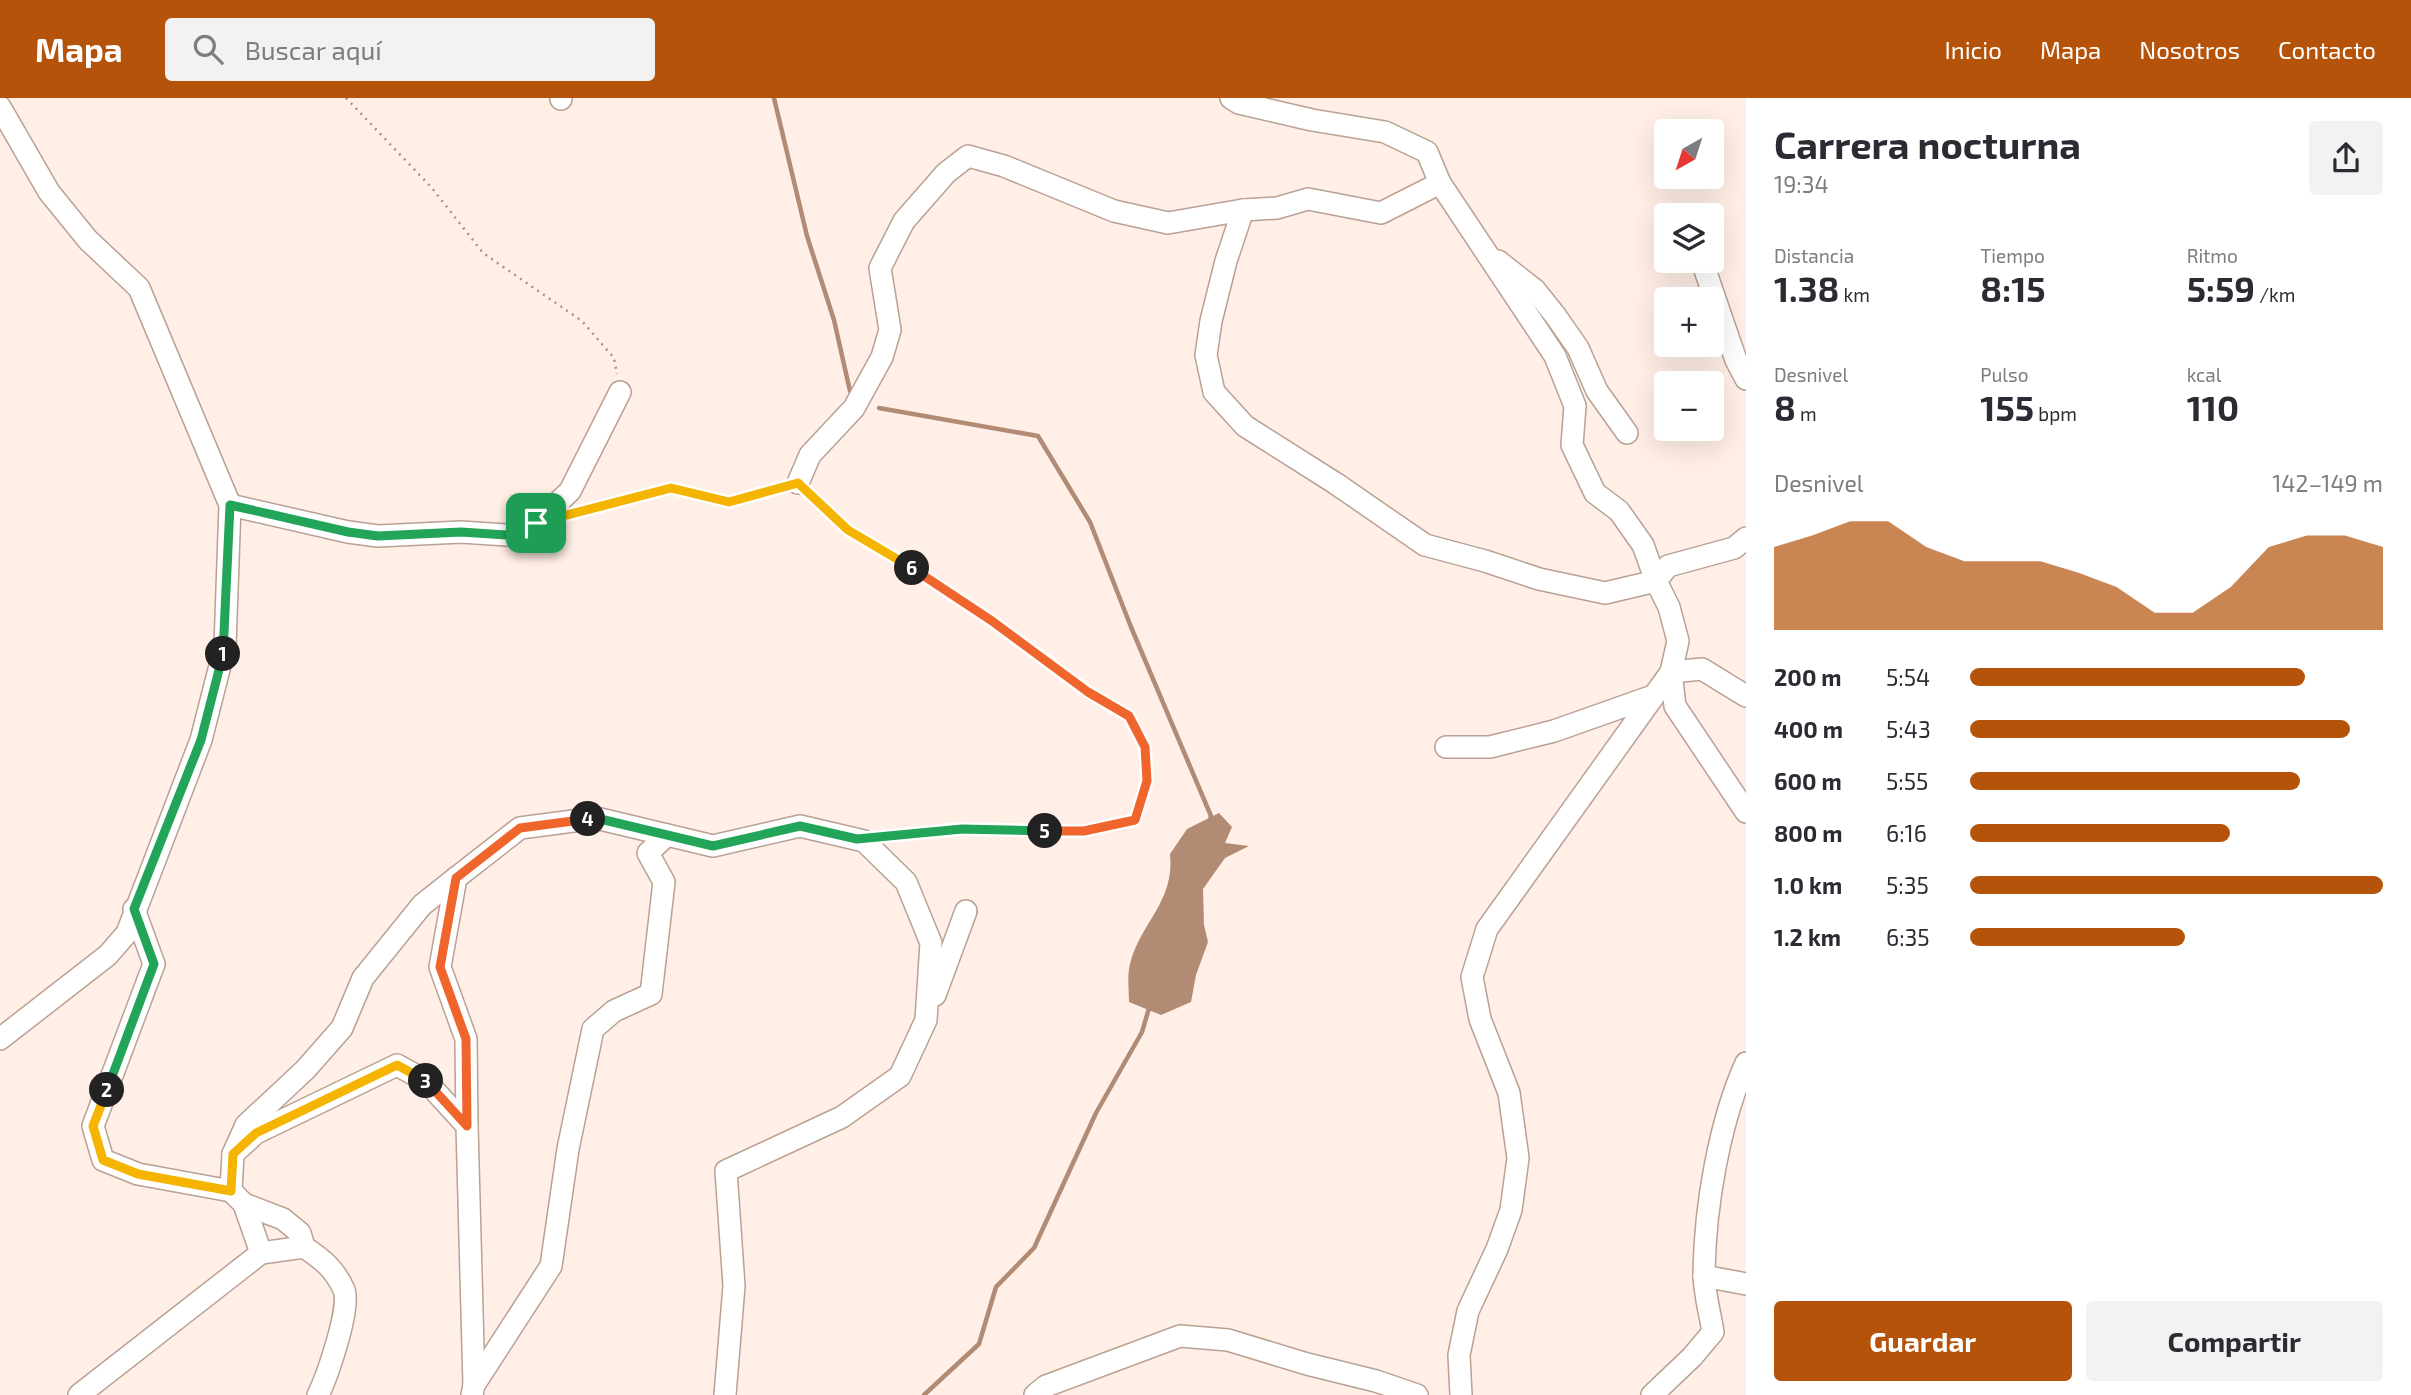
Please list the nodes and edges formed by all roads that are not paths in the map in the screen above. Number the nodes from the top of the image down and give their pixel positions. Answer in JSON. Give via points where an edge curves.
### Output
{"nodes":[{"id":1,"x":1231,"y":98,"type":"edge"},
{"id":2,"x":0,"y":107,"type":"edge"},
{"id":3,"x":1440,"y":183,"type":"junction"},
{"id":4,"x":1244,"y":210,"type":"junction"},
{"id":5,"x":1483,"y":249,"type":"junction"},
{"id":6,"x":1706,"y":273,"type":"edge"},
{"id":7,"x":1746,"y":379,"type":"edge"},
{"id":8,"x":620,"y":392,"type":"road end"},
{"id":9,"x":1627,"y":433,"type":"dead end"},
{"id":10,"x":798,"y":483,"type":"road end"},
{"id":11,"x":230,"y":505,"type":"junction"},
{"id":12,"x":1746,"y":538,"type":"edge"},
{"id":13,"x":1656,"y":581,"type":"junction"},
{"id":14,"x":1671,"y":672,"type":"junction"},
{"id":15,"x":1653,"y":696,"type":"junction"},
{"id":16,"x":1746,"y":696,"type":"edge"},
{"id":17,"x":1446,"y":747,"type":"dead end"},
{"id":18,"x":1746,"y":812,"type":"edge"},
{"id":19,"x":667,"y":835,"type":"junction"},
{"id":20,"x":456,"y":878,"type":"junction"},
{"id":21,"x":134,"y":909,"type":"junction"},
{"id":22,"x":966,"y":911,"type":"dead end"},
{"id":23,"x":926,"y":1020,"type":"junction"},
{"id":24,"x":0,"y":1039,"type":"edge"},
{"id":25,"x":1746,"y":1063,"type":"edge"},
{"id":26,"x":467,"y":1126,"type":"junction"},
{"id":27,"x":233,"y":1154,"type":"junction"},
{"id":28,"x":237,"y":1198,"type":"junction"},
{"id":29,"x":304,"y":1247,"type":"junction"},
{"id":30,"x":261,"y":1253,"type":"junction"},
{"id":31,"x":1704,"y":1276,"type":"junction"},
{"id":32,"x":1746,"y":1284,"type":"edge"},
{"id":33,"x":473,"y":1390,"type":"edge"},
{"id":34,"x":79,"y":1395,"type":"edge"},
{"id":35,"x":318,"y":1395,"type":"edge"},
{"id":36,"x":725,"y":1395,"type":"edge"},
{"id":37,"x":1035,"y":1395,"type":"edge"},
{"id":38,"x":1417,"y":1395,"type":"edge"},
{"id":39,"x":1461,"y":1395,"type":"edge"},
{"id":40,"x":1652,"y":1395,"type":"edge"}],
"edges":[{"from":1,"to":3,"type":"street","via":[[1312,120],[1385,132],[1427,152]]},
{"from":2,"to":11,"type":"street","via":[[49,192],[89,240],[139,288]]},
{"from":3,"to":4,"type":"street","via":[[1381,213],[1308,199],[1277,208]]},
{"from":3,"to":5,"type":"street"},
{"from":4,"to":10,"type":"street","via":[[1168,223],[1114,211],[968,156],[946,173],[904,221],[880,268],[890,330],[882,357],[854,408],[810,455]]},
{"from":4,"to":13,"type":"street","via":[[1226,261],[1206,355],[1214,392],[1245,426],[1425,545],[1605,593]]},
{"from":5,"to":9,"type":"street","via":[[1535,290],[1555,315],[1578,348],[1597,391]]},
{"from":5,"to":13,"type":"street","via":[[1555,356],[1575,406],[1572,444],[1595,493],[1619,511],[1643,545]]},
{"from":6,"to":7,"type":"street"},
{"from":8,"to":11,"type":"street","via":[[570,491],[523,536],[461,532],[378,536]]},
{"from":11,"to":21,"type":"street","via":[[225,646],[201,740]]},
{"from":12,"to":13,"type":"street","via":[[1734,548],[1668,566]]},
{"from":13,"to":14,"type":"street","via":[[1678,641]]},
{"from":14,"to":15,"type":"street"},
{"from":14,"to":16,"type":"street","via":[[1702,669]]},
{"from":14,"to":18,"type":"street","via":[[1675,706]]},
{"from":15,"to":17,"type":"street","via":[[1554,731],[1490,747]]},
{"from":15,"to":39,"type":"street","via":[[1487,929],[1472,977],[1480,1019],[1509,1093],[1518,1158],[1511,1210],[1468,1311],[1459,1355]]},
{"from":19,"to":20,"type":"street","via":[[596,818],[520,828]]},
{"from":19,"to":23,"type":"street","via":[[713,846],[800,826],[864,841],[906,882],[931,943]]},
{"from":19,"to":33,"type":"street","via":[[648,853],[664,882],[651,994],[614,1011],[593,1029],[568,1149],[551,1266]]},
{"from":20,"to":26,"type":"street","via":[[440,967],[466,1039]]},
{"from":20,"to":27,"type":"street","via":[[422,905],[393,940],[363,978],[342,1028],[246,1125]]},
{"from":21,"to":24,"type":"street","via":[[127,933],[108,954]]},
{"from":21,"to":28,"type":"street","via":[[154,964],[93,1126],[103,1160],[138,1174]]},
{"from":22,"to":23,"type":"street"},
{"from":23,"to":36,"type":"street","via":[[900,1076],[842,1117],[726,1171],[734,1286]]},
{"from":25,"to":31,"type":"street","via":[[1732,1094],[1711,1195]]},
{"from":26,"to":27,"type":"street","via":[[426,1081],[397,1065],[256,1133]]},
{"from":26,"to":33,"type":"street"},
{"from":27,"to":28,"type":"street"},
{"from":28,"to":29,"type":"street","via":[[283,1220],[300,1233]]},
{"from":28,"to":30,"type":"street"},
{"from":29,"to":30,"type":"street"},
{"from":29,"to":35,"type":"street","via":[[329,1264],[345,1293],[339,1335]]},
{"from":30,"to":34,"type":"street"},
{"from":31,"to":32,"type":"street"},
{"from":31,"to":40,"type":"street","via":[[1713,1332]]},
{"from":37,"to":38,"type":"street","via":[[1046,1386],[1180,1336],[1228,1340]]}]}
